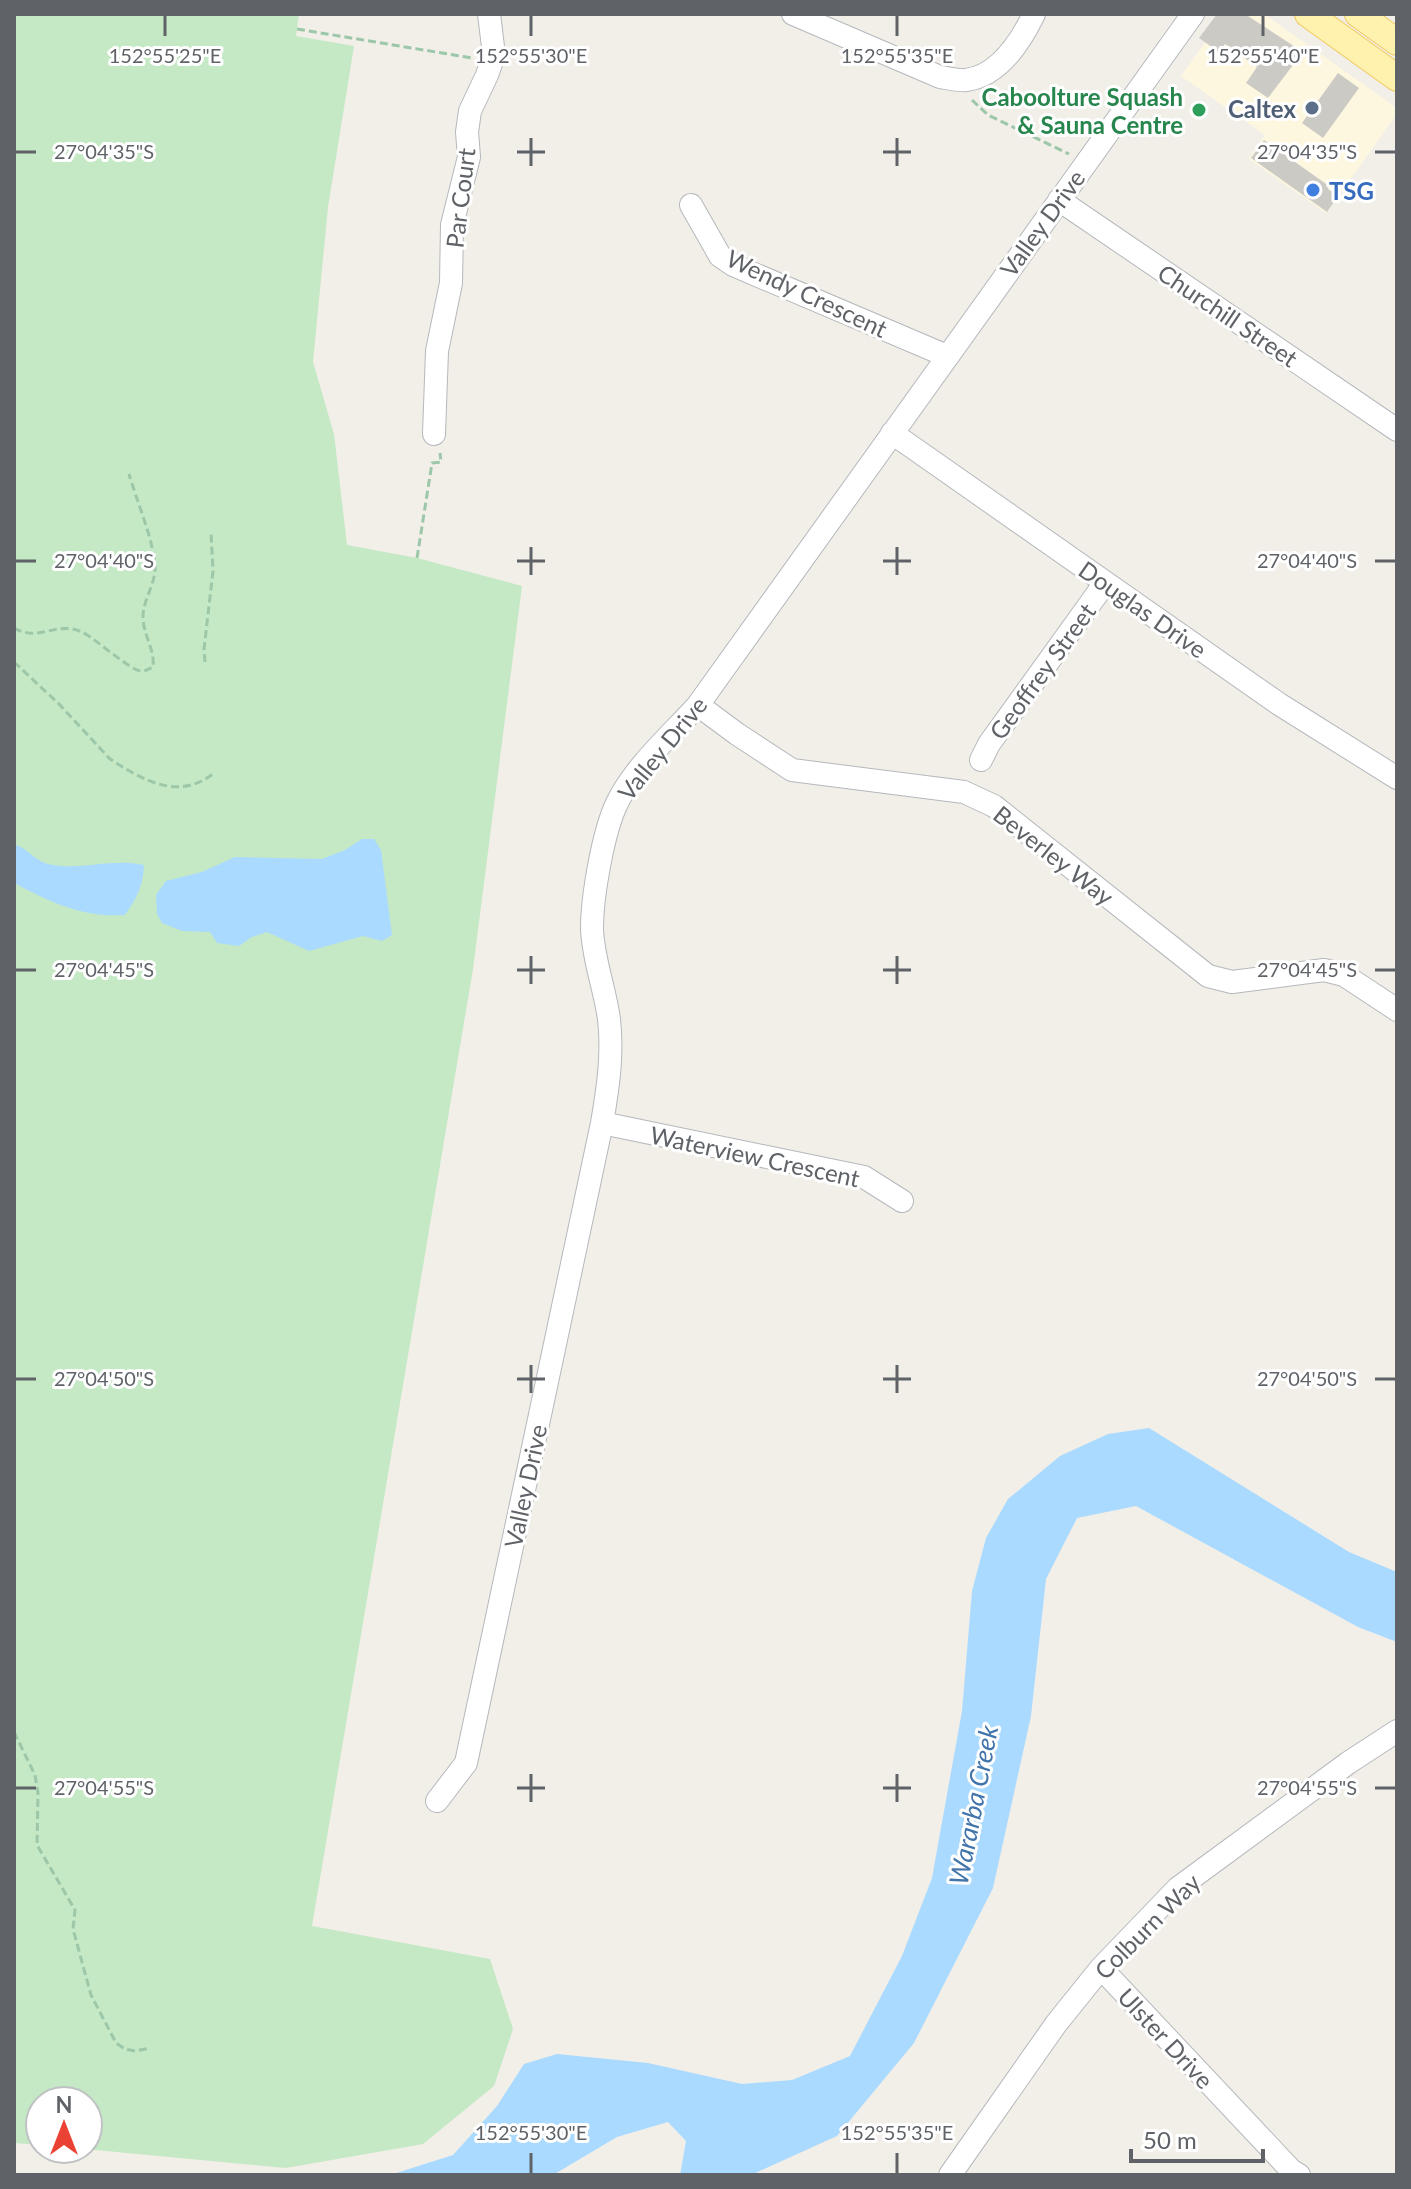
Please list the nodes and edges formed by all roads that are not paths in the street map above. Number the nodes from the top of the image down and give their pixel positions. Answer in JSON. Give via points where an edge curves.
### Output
{"nodes":[{"id":1,"x":489,"y":14,"type":"edge"},
{"id":2,"x":793,"y":14,"type":"edge"},
{"id":3,"x":1034,"y":14,"type":"edge"},
{"id":4,"x":1193,"y":14,"type":"edge"},
{"id":5,"x":1308,"y":14,"type":"edge"},
{"id":6,"x":1358,"y":14,"type":"edge"},
{"id":7,"x":1397,"y":42,"type":"edge"},
{"id":8,"x":1397,"y":78,"type":"edge"},
{"id":9,"x":1059,"y":200,"type":"junction"},
{"id":10,"x":691,"y":205,"type":"dead end"},
{"id":11,"x":947,"y":356,"type":"junction"},
{"id":12,"x":1397,"y":430,"type":"edge"},
{"id":13,"x":892,"y":433,"type":"junction"},
{"id":14,"x":434,"y":434,"type":"road end"},
{"id":15,"x":1105,"y":583,"type":"junction"},
{"id":16,"x":698,"y":705,"type":"junction"},
{"id":17,"x":981,"y":760,"type":"dead end"},
{"id":18,"x":1397,"y":778,"type":"edge"},
{"id":19,"x":1397,"y":1010,"type":"edge"},
{"id":20,"x":602,"y":1123,"type":"junction"},
{"id":21,"x":902,"y":1201,"type":"dead end"},
{"id":22,"x":1397,"y":1731,"type":"edge"},
{"id":23,"x":437,"y":1801,"type":"dead end"},
{"id":24,"x":1101,"y":1968,"type":"junction"},
{"id":25,"x":950,"y":2175,"type":"edge"},
{"id":26,"x":1299,"y":2175,"type":"edge"}],
"edges":[{"from":1,"to":14,"type":"street","name":"Par Court","via":[[494,55],[470,111],[469,157],[452,225],[451,283],[437,351]]},
{"from":2,"to":3,"type":"street","via":[[940,77],[965,80],[985,74],[1004,59]]},
{"from":4,"to":9,"type":"street","name":"Valley Drive"},
{"from":5,"to":8,"type":"main road"},
{"from":6,"to":7,"type":"main road"},
{"from":9,"to":11,"type":"street","name":"Valley Drive"},
{"from":9,"to":12,"type":"street","name":"Churchill Street"},
{"from":10,"to":11,"type":"street","name":"Wendy Crescent","via":[[720,256],[733,265]]},
{"from":11,"to":13,"type":"street","name":"Valley Drive"},
{"from":13,"to":15,"type":"street","name":"Douglas Drive"},
{"from":13,"to":16,"type":"street","name":"Valley Drive"},
{"from":15,"to":17,"type":"street","name":"Geoffrey Street"},
{"from":15,"to":18,"type":"street","name":"Douglas Drive"},
{"from":16,"to":19,"type":"street","name":"Beverley Way","via":[[792,770],[964,792],[994,806],[1208,976],[1232,982],[1324,970],[1344,975]]},
{"from":16,"to":20,"type":"street","name":"Valley Drive","via":[[632,779],[607,831],[592,930],[609,1020],[611,1069]]},
{"from":20,"to":21,"type":"street","name":"Waterview Crescent","via":[[864,1177]]},
{"from":20,"to":23,"type":"street","name":"Valley Drive","via":[[466,1763]]},
{"from":22,"to":24,"type":"street","name":"Colburn Way","via":[[1178,1888]]},
{"from":24,"to":25,"type":"street","name":"Colburn Way"},
{"from":24,"to":26,"type":"street","name":"Ulster Drive"}]}
